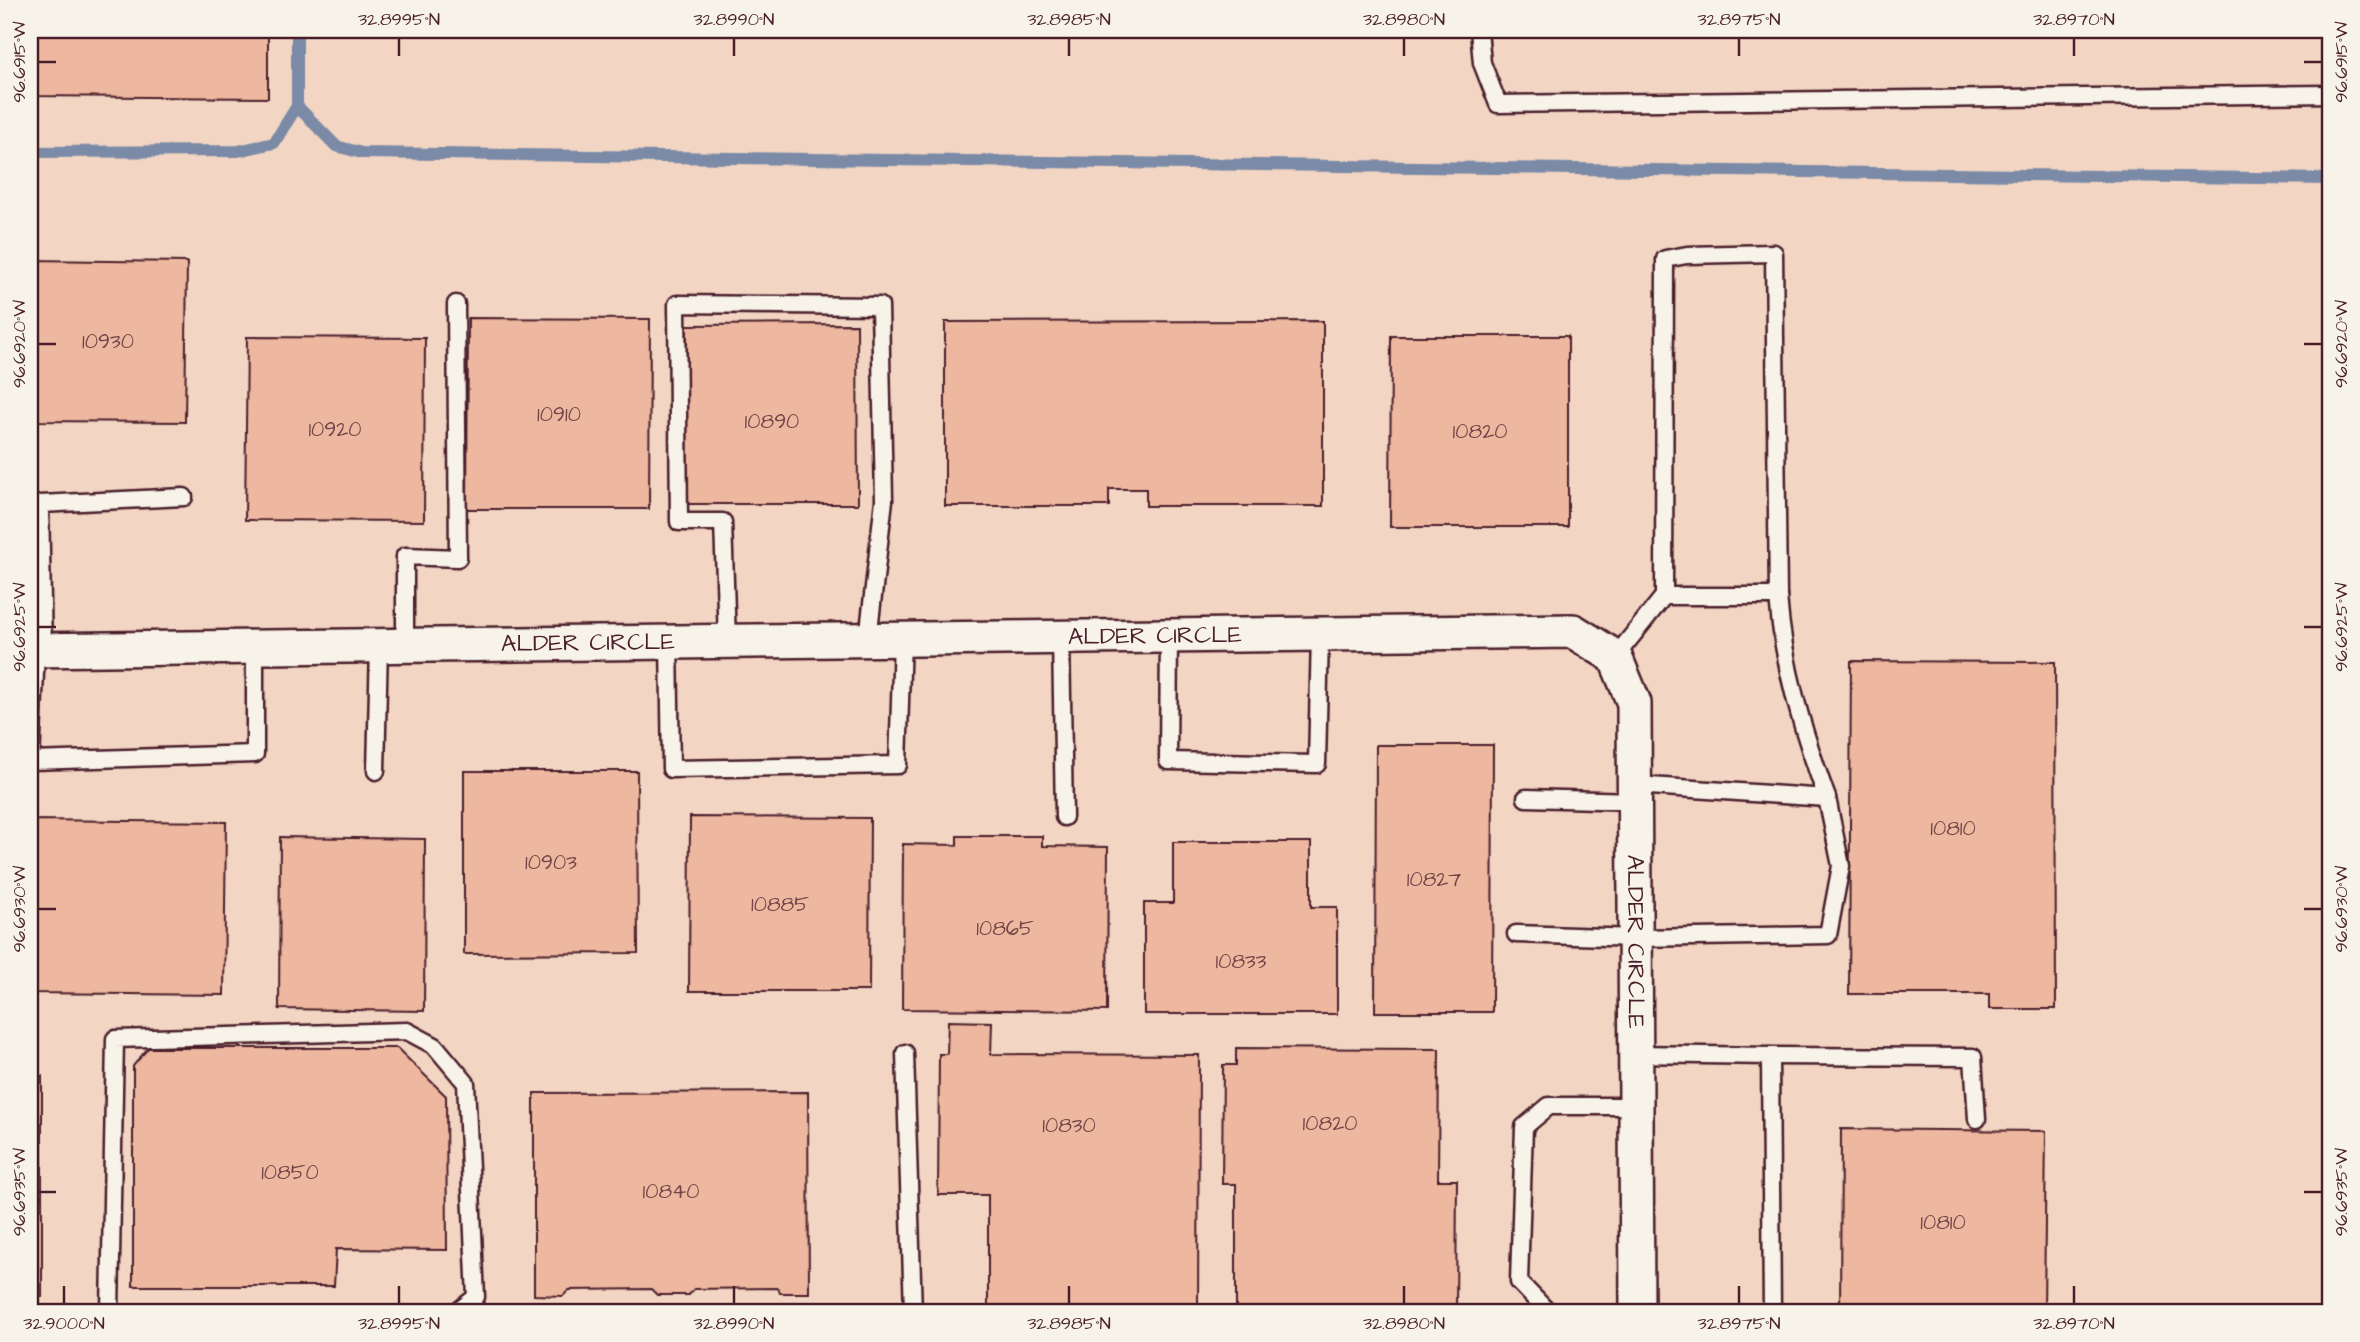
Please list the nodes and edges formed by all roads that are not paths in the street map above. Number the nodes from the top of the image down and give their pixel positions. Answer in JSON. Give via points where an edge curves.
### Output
{"nodes":[{"id":1,"x":1479,"y":30,"type":"edge"},
{"id":2,"x":2330,"y":94,"type":"edge"},
{"id":3,"x":456,"y":304,"type":"dead end"},
{"id":4,"x":184,"y":497,"type":"dead end"},
{"id":5,"x":1664,"y":596,"type":"junction"},
{"id":6,"x":1777,"y":596,"type":"junction"},
{"id":7,"x":1320,"y":634,"type":"junction"},
{"id":8,"x":1169,"y":636,"type":"junction"},
{"id":9,"x":1061,"y":637,"type":"junction"},
{"id":10,"x":868,"y":639,"type":"junction"},
{"id":11,"x":902,"y":639,"type":"junction"},
{"id":12,"x":727,"y":641,"type":"junction"},
{"id":13,"x":669,"y":642,"type":"junction"},
{"id":14,"x":392,"y":645,"type":"junction"},
{"id":15,"x":255,"y":647,"type":"junction"},
{"id":16,"x":36,"y":650,"type":"edge"},
{"id":17,"x":1615,"y":657,"type":"junction"},
{"id":18,"x":376,"y":771,"type":"dead end"},
{"id":19,"x":1635,"y":793,"type":"junction"},
{"id":20,"x":1526,"y":798,"type":"dead end"},
{"id":21,"x":1827,"y":798,"type":"junction"},
{"id":22,"x":1064,"y":817,"type":"dead end"},
{"id":23,"x":1516,"y":934,"type":"dead end"},
{"id":24,"x":1636,"y":938,"type":"junction"},
{"id":25,"x":905,"y":1054,"type":"dead end"},
{"id":26,"x":1636,"y":1054,"type":"junction"},
{"id":27,"x":1769,"y":1056,"type":"junction"},
{"id":28,"x":1636,"y":1105,"type":"junction"},
{"id":29,"x":1976,"y":1118,"type":"dead end"},
{"id":30,"x":110,"y":1312,"type":"edge"},
{"id":31,"x":457,"y":1312,"type":"edge"},
{"id":32,"x":913,"y":1312,"type":"edge"},
{"id":33,"x":1548,"y":1312,"type":"edge"},
{"id":34,"x":1637,"y":1312,"type":"edge"},
{"id":35,"x":1772,"y":1312,"type":"edge"}],
"edges":[{"from":1,"to":2,"type":"lane","via":[[1482,63],[1498,104]]},
{"from":3,"to":14,"type":"lane","via":[[458,558],[405,556]]},
{"from":4,"to":16,"type":"lane","via":[[40,504]]},
{"from":5,"to":6,"type":"lane"},
{"from":5,"to":6,"type":"lane","via":[[1665,259],[1774,253]]},
{"from":5,"to":17,"type":"lane"},
{"from":6,"to":21,"type":"lane","via":[[1802,730]]},
{"from":7,"to":8,"type":"street","name":"ALDER CIRCLE"},
{"from":7,"to":8,"type":"lane","via":[[1317,764],[1168,761]]},
{"from":7,"to":17,"type":"street","name":"ALDER CIRCLE","via":[[1573,631]]},
{"from":8,"to":9,"type":"street","name":"ALDER CIRCLE"},
{"from":9,"to":11,"type":"street","name":"ALDER CIRCLE"},
{"from":9,"to":22,"type":"lane"},
{"from":10,"to":11,"type":"street","name":"ALDER CIRCLE"},
{"from":10,"to":12,"type":"street","name":"ALDER CIRCLE"},
{"from":10,"to":12,"type":"lane","via":[[884,500],[880,306],[677,304],[679,522],[723,522]]},
{"from":11,"to":13,"type":"lane","via":[[898,765],[671,769]]},
{"from":12,"to":13,"type":"street","name":"ALDER CIRCLE"},
{"from":13,"to":14,"type":"street","name":"ALDER CIRCLE"},
{"from":14,"to":15,"type":"street","name":"ALDER CIRCLE"},
{"from":14,"to":18,"type":"lane"},
{"from":15,"to":16,"type":"street","name":"ALDER CIRCLE"},
{"from":15,"to":16,"type":"lane","via":[[255,754],[31,761]]},
{"from":17,"to":19,"type":"street","name":"ALDER CIRCLE","via":[[1634,703]]},
{"from":19,"to":20,"type":"lane"},
{"from":19,"to":21,"type":"lane"},
{"from":19,"to":24,"type":"street","name":"ALDER CIRCLE"},
{"from":21,"to":24,"type":"lane","via":[[1841,866],[1828,935]]},
{"from":23,"to":24,"type":"lane"},
{"from":24,"to":26,"type":"street","name":"ALDER CIRCLE"},
{"from":25,"to":32,"type":"lane"},
{"from":26,"to":27,"type":"lane"},
{"from":26,"to":28,"type":"street","name":"ALDER CIRCLE"},
{"from":27,"to":29,"type":"lane","via":[[1973,1057]]},
{"from":27,"to":35,"type":"lane"},
{"from":28,"to":33,"type":"lane","via":[[1549,1105],[1524,1127],[1519,1282]]},
{"from":28,"to":34,"type":"street","name":"ALDER CIRCLE"},
{"from":30,"to":31,"type":"lane","via":[[115,1039],[407,1031],[435,1046],[466,1083],[476,1297]]}]}
